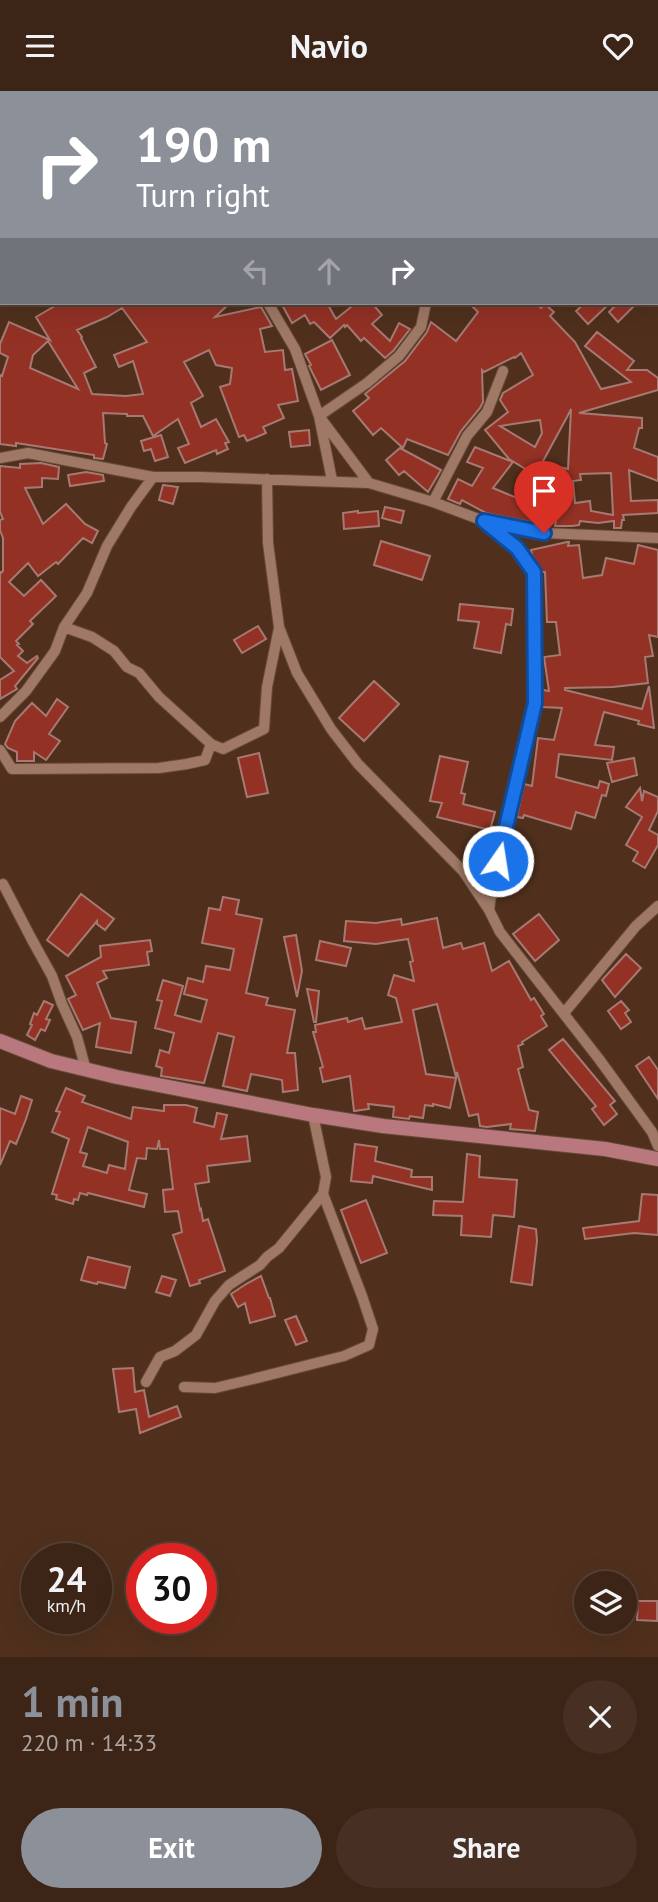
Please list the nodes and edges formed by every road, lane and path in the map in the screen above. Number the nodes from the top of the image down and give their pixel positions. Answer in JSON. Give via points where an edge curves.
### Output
{"nodes":[{"id":1,"x":269,"y":305,"type":"edge"},
{"id":2,"x":426,"y":305,"type":"edge"},
{"id":3,"x":503,"y":370,"type":"dead end"},
{"id":4,"x":319,"y":416,"type":"junction"},
{"id":5,"x":0,"y":458,"type":"edge"},
{"id":6,"x":153,"y":477,"type":"junction"},
{"id":7,"x":267,"y":479,"type":"junction"},
{"id":8,"x":332,"y":480,"type":"junction"},
{"id":9,"x":369,"y":483,"type":"junction"},
{"id":10,"x":433,"y":502,"type":"junction"},
{"id":11,"x":484,"y":521,"type":"junction"},
{"id":12,"x":658,"y":538,"type":"edge"},
{"id":13,"x":64,"y":627,"type":"junction"},
{"id":14,"x":279,"y":627,"type":"junction"},
{"id":15,"x":0,"y":717,"type":"edge"},
{"id":16,"x":211,"y":744,"type":"junction"},
{"id":17,"x":0,"y":750,"type":"edge"},
{"id":18,"x":3,"y":884,"type":"dead end"},
{"id":19,"x":658,"y":906,"type":"edge"},
{"id":20,"x":489,"y":910,"type":"junction"},
{"id":21,"x":564,"y":1013,"type":"junction"},
{"id":22,"x":0,"y":1041,"type":"edge"},
{"id":23,"x":86,"y":1070,"type":"junction"},
{"id":24,"x":313,"y":1115,"type":"junction"},
{"id":25,"x":658,"y":1146,"type":"edge"},
{"id":26,"x":658,"y":1159,"type":"edge"},
{"id":27,"x":323,"y":1194,"type":"junction"},
{"id":28,"x":146,"y":1382,"type":"dead end"},
{"id":29,"x":184,"y":1387,"type":"dead end"}],
"edges":[{"from":1,"to":4,"type":"street","via":[[295,349]]},
{"from":2,"to":4,"type":"street","via":[[421,327],[399,356]]},
{"from":3,"to":10,"type":"street","via":[[487,412],[467,436]]},
{"from":4,"to":8,"type":"street"},
{"from":4,"to":9,"type":"street"},
{"from":5,"to":6,"type":"street","via":[[28,453]]},
{"from":6,"to":7,"type":"street"},
{"from":6,"to":13,"type":"street","via":[[113,536],[87,593]]},
{"from":7,"to":8,"type":"street"},
{"from":7,"to":14,"type":"street","via":[[268,543]]},
{"from":8,"to":9,"type":"street"},
{"from":9,"to":10,"type":"street"},
{"from":10,"to":11,"type":"street"},
{"from":11,"to":12,"type":"street","via":[[544,533]]},
{"from":11,"to":20,"type":"street","via":[[517,548],[534,572],[536,639],[535,703]]},
{"from":13,"to":15,"type":"street","via":[[55,651],[34,681]]},
{"from":13,"to":16,"type":"street","via":[[114,651]]},
{"from":14,"to":16,"type":"street","via":[[264,729],[223,749]]},
{"from":14,"to":20,"type":"street","via":[[297,673],[331,729],[358,764],[463,871]]},
{"from":16,"to":17,"type":"street","via":[[205,760],[159,768],[12,769]]},
{"from":18,"to":23,"type":"street","via":[[52,976]]},
{"from":19,"to":21,"type":"street"},
{"from":20,"to":21,"type":"street","via":[[500,932]]},
{"from":21,"to":25,"type":"street"},
{"from":22,"to":23,"type":"main road"},
{"from":23,"to":24,"type":"main road"},
{"from":24,"to":26,"type":"main road"},
{"from":24,"to":27,"type":"street","via":[[326,1177]]},
{"from":27,"to":28,"type":"street","via":[[279,1248],[229,1285],[196,1335],[160,1357]]},
{"from":27,"to":29,"type":"street","via":[[373,1329],[369,1345],[344,1356],[238,1383]]}]}
